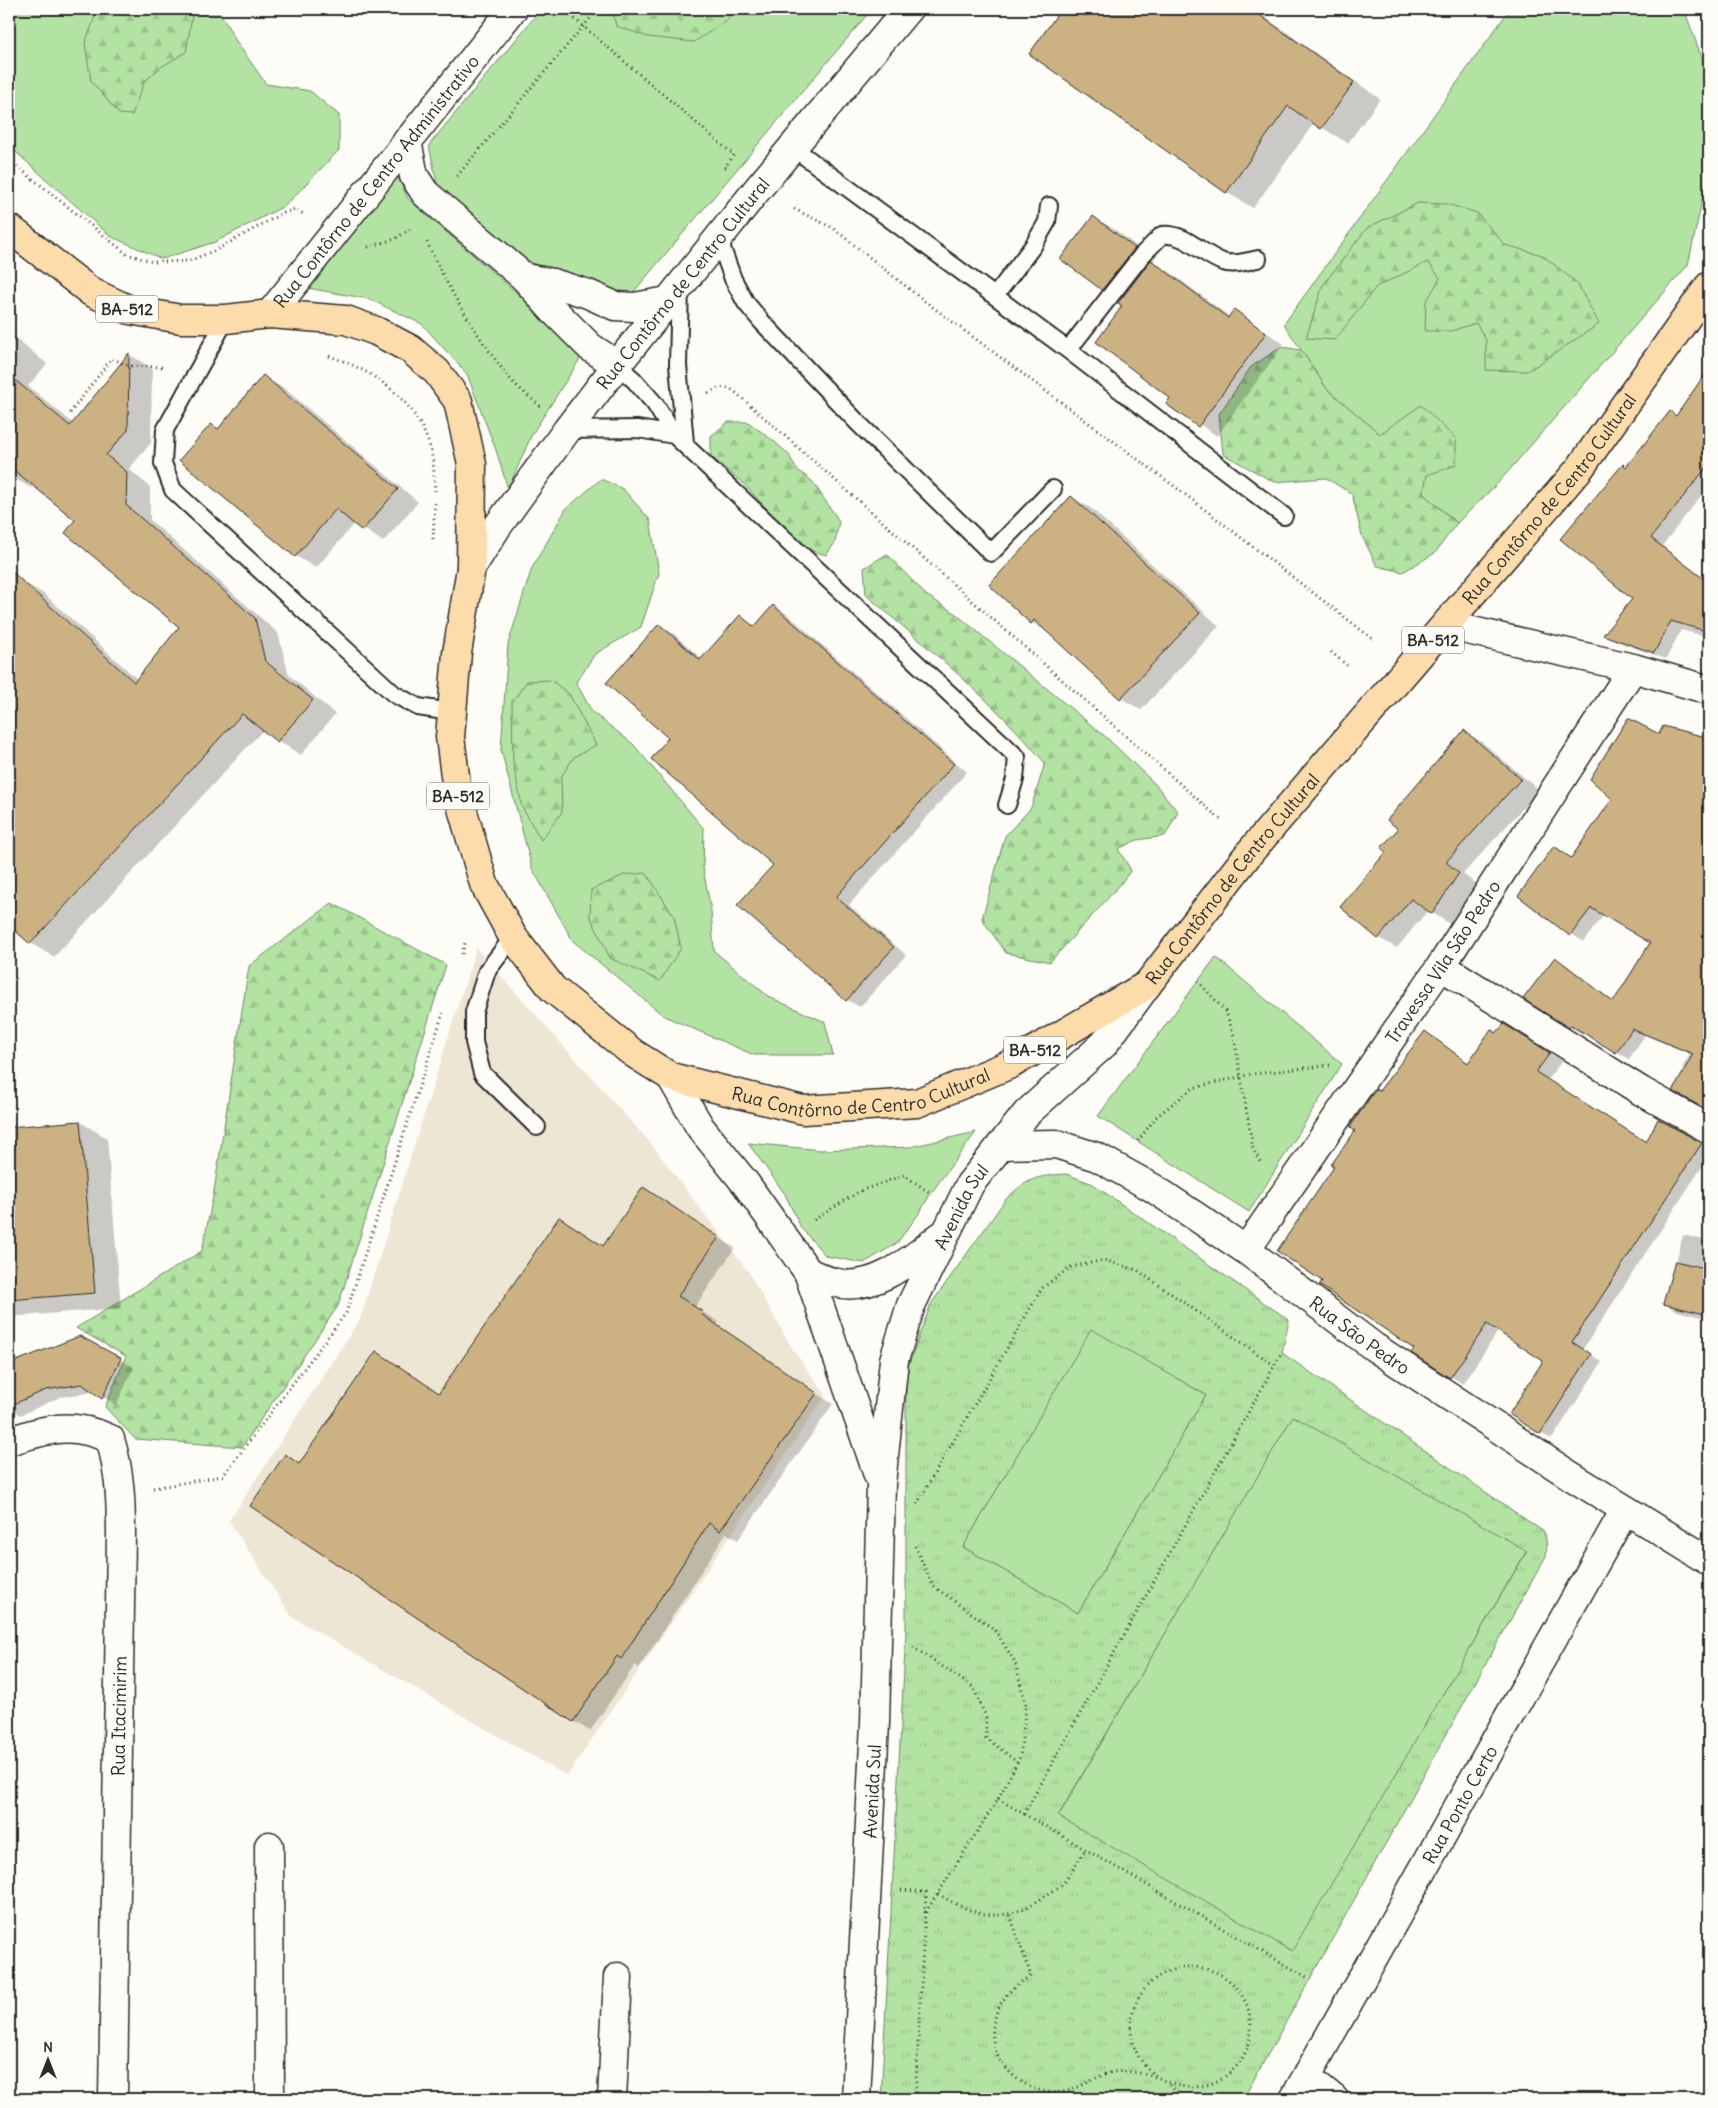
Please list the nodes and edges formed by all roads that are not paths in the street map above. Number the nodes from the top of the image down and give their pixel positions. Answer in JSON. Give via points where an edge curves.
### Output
{"nodes":[{"id":1,"x":512,"y":9,"type":"edge"},
{"id":2,"x":908,"y":9,"type":"edge"},
{"id":3,"x":407,"y":141,"type":"junction"},
{"id":4,"x":792,"y":147,"type":"junction"},
{"id":5,"x":1048,"y":206,"type":"dead end"},
{"id":6,"x":9,"y":228,"type":"edge"},
{"id":7,"x":718,"y":237,"type":"junction"},
{"id":8,"x":1258,"y":259,"type":"dead end"},
{"id":9,"x":525,"y":278,"type":"junction"},
{"id":10,"x":1709,"y":286,"type":"edge"},
{"id":11,"x":674,"y":293,"type":"junction"},
{"id":12,"x":995,"y":296,"type":"junction"},
{"id":13,"x":270,"y":314,"type":"junction"},
{"id":14,"x":226,"y":318,"type":"junction"},
{"id":15,"x":1068,"y":350,"type":"junction"},
{"id":16,"x":617,"y":365,"type":"junction"},
{"id":17,"x":567,"y":430,"type":"junction"},
{"id":18,"x":680,"y":439,"type":"junction"},
{"id":19,"x":1053,"y":489,"type":"dead end"},
{"id":20,"x":1284,"y":516,"type":"dead end"},
{"id":21,"x":471,"y":568,"type":"junction"},
{"id":22,"x":1446,"y":625,"type":"junction"},
{"id":23,"x":1633,"y":668,"type":"junction"},
{"id":24,"x":1709,"y":690,"type":"edge"},
{"id":25,"x":452,"y":712,"type":"junction"},
{"id":26,"x":1007,"y":805,"type":"dead end"},
{"id":27,"x":513,"y":937,"type":"junction"},
{"id":28,"x":1441,"y":966,"type":"junction"},
{"id":29,"x":1147,"y":985,"type":"junction"},
{"id":30,"x":671,"y":1077,"type":"junction"},
{"id":31,"x":538,"y":1127,"type":"dead end"},
{"id":32,"x":1709,"y":1129,"type":"edge"},
{"id":33,"x":1001,"y":1145,"type":"junction"},
{"id":34,"x":947,"y":1232,"type":"junction"},
{"id":35,"x":1246,"y":1250,"type":"junction"},
{"id":36,"x":808,"y":1272,"type":"junction"},
{"id":37,"x":9,"y":1441,"type":"edge"},
{"id":38,"x":881,"y":1484,"type":"junction"},
{"id":39,"x":1625,"y":1510,"type":"junction"},
{"id":40,"x":1709,"y":1561,"type":"edge"},
{"id":41,"x":269,"y":1846,"type":"dead end"},
{"id":42,"x":618,"y":1977,"type":"dead end"},
{"id":43,"x":1301,"y":2088,"type":"edge"},
{"id":44,"x":113,"y":2099,"type":"edge"},
{"id":45,"x":270,"y":2099,"type":"edge"},
{"id":46,"x":612,"y":2099,"type":"edge"},
{"id":47,"x":856,"y":2099,"type":"edge"},
{"id":48,"x":1334,"y":2099,"type":"edge"}],
"edges":[{"from":1,"to":3,"type":"street","name":"Rua Contôrno de Centro Administrativo"},
{"from":2,"to":4,"type":"street","name":"Rua Contôrno de Centro Cultural"},
{"from":3,"to":9,"type":"street","via":[[414,176],[425,193]]},
{"from":3,"to":13,"type":"street","name":"Rua Contôrno de Centro Administrativo"},
{"from":4,"to":7,"type":"street","name":"Rua Contôrno de Centro Cultural"},
{"from":4,"to":12,"type":"lane"},
{"from":5,"to":12,"type":"lane","via":[[1047,222],[1033,246]]},
{"from":6,"to":14,"type":"main road","name":"Rua Contôrno de Centro Administrativo","number":"BA-512","via":[[91,292],[130,310],[181,319]]},
{"from":7,"to":11,"type":"street","name":"Rua Contôrno de Centro Cultural"},
{"from":7,"to":19,"type":"lane","via":[[733,279],[746,303],[762,322],[858,423],[990,553]]},
{"from":8,"to":15,"type":"lane","via":[[1223,262],[1175,235],[1162,235],[1142,255]]},
{"from":9,"to":11,"type":"street","via":[[588,294],[615,306],[634,308]]},
{"from":9,"to":16,"type":"street","via":[[590,347]]},
{"from":10,"to":22,"type":"main road","name":"Rua Contôrno de Centro Cultural","number":"BA-512","via":[[1580,468]]},
{"from":11,"to":16,"type":"street","name":"Rua Contôrno de Centro Cultural"},
{"from":11,"to":18,"type":"lane"},
{"from":12,"to":15,"type":"lane"},
{"from":13,"to":14,"type":"main road","name":"Rua Contôrno de Centro Administrativo","number":"BA-512"},
{"from":13,"to":21,"type":"main road","name":"Rua Contôrno de Centro Cultural","number":"BA-512","via":[[346,320],[410,349],[437,372],[458,401],[472,464]]},
{"from":14,"to":25,"type":"lane","via":[[165,430],[163,463],[173,490],[394,694],[418,707]]},
{"from":15,"to":20,"type":"lane"},
{"from":16,"to":17,"type":"street","name":"Rua Contôrno de Centro Cultural"},
{"from":16,"to":18,"type":"lane","via":[[655,404]]},
{"from":17,"to":18,"type":"lane","via":[[638,429]]},
{"from":17,"to":21,"type":"street","name":"Rua Contôrno de Centro Cultural"},
{"from":18,"to":26,"type":"lane","via":[[1017,757],[1015,779]]},
{"from":21,"to":25,"type":"main road","name":"Rua Contôrno de Centro Cultural","number":"BA-512","via":[[456,653]]},
{"from":22,"to":23,"type":"street"},
{"from":22,"to":29,"type":"main road","name":"Rua Contôrno de Centro Cultural","number":"BA-512","via":[[1250,852]]},
{"from":23,"to":24,"type":"street"},
{"from":23,"to":28,"type":"street","name":"Travessa Vila São Pedro"},
{"from":25,"to":27,"type":"main road","name":"Rua Contôrno de Centro Cultural","number":"BA-512","via":[[450,737],[456,791],[484,884]]},
{"from":27,"to":30,"type":"main road","name":"Rua Contôrno de Centro Cultural","number":"BA-512","via":[[553,989],[633,1053]]},
{"from":27,"to":31,"type":"lane","via":[[487,971],[474,1012],[474,1042],[482,1073]]},
{"from":28,"to":32,"type":"street","via":[[1641,1091]]},
{"from":28,"to":35,"type":"street","name":"Travessa Vila São Pedro"},
{"from":29,"to":30,"type":"main road","name":"Rua Contôrno de Centro Cultural","number":"BA-512","via":[[1011,1064],[917,1103],[803,1110]]},
{"from":29,"to":33,"type":"street","name":"Avenida Sul","via":[[1104,1044],[1027,1113]]},
{"from":30,"to":36,"type":"street","name":"Avenida Sul","via":[[700,1127],[746,1184]]},
{"from":33,"to":34,"type":"street","name":"Avenida Sul","via":[[970,1184]]},
{"from":33,"to":35,"type":"street","name":"Rua São Pedro","via":[[1056,1144],[1097,1157],[1153,1188]]},
{"from":34,"to":36,"type":"street","via":[[902,1267],[863,1284],[834,1283]]},
{"from":34,"to":38,"type":"street","name":"Avenida Sul","via":[[911,1305],[894,1360]]},
{"from":35,"to":39,"type":"street","name":"Rua São Pedro","via":[[1374,1347]]},
{"from":36,"to":38,"type":"street","name":"Avenida Sul"},
{"from":37,"to":44,"type":"street","name":"Rua Itacimirim","via":[[60,1427],[94,1432],[110,1440],[118,1466],[121,1554]]},
{"from":38,"to":47,"type":"street","name":"Avenida Sul","via":[[875,1723]]},
{"from":39,"to":40,"type":"street","name":"Rua São Pedro"},
{"from":39,"to":43,"type":"street","name":"Rua Ponto Certo"},
{"from":41,"to":45,"type":"street"},
{"from":42,"to":46,"type":"street"},
{"from":43,"to":48,"type":"street"}]}
